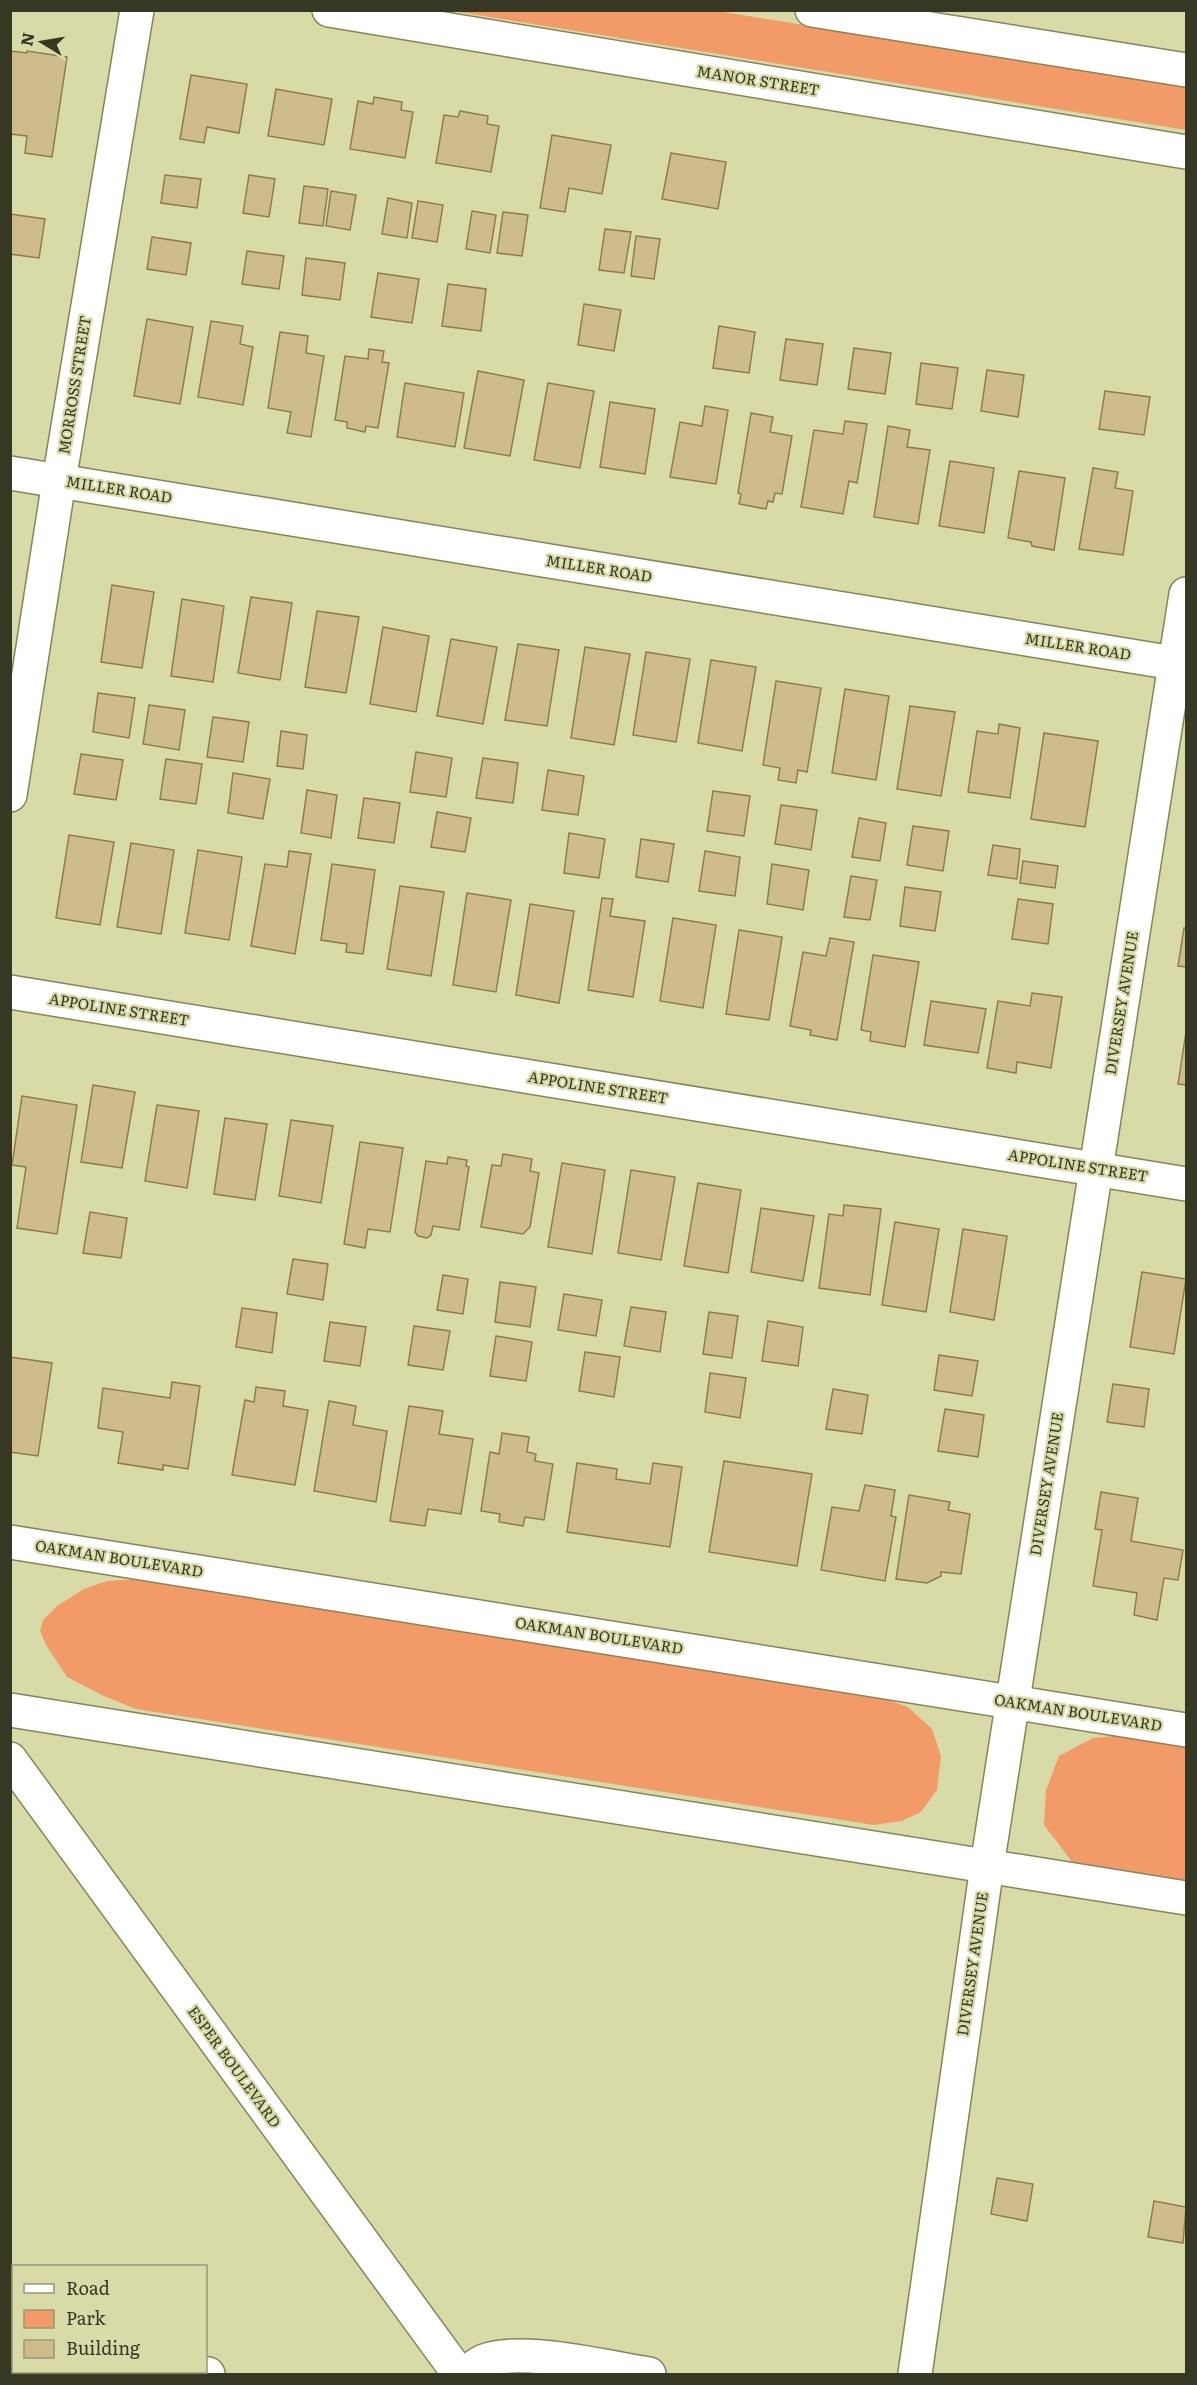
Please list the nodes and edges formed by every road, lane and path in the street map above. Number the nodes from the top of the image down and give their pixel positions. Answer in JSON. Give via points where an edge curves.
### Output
{"nodes":[{"id":1,"x":137,"y":10,"type":"edge"},
{"id":2,"x":329,"y":10,"type":"edge"},
{"id":3,"x":812,"y":10,"type":"edge"},
{"id":4,"x":1186,"y":70,"type":"edge"},
{"id":5,"x":1186,"y":152,"type":"edge"},
{"id":6,"x":10,"y":473,"type":"edge"},
{"id":7,"x":59,"y":481,"type":"junction"},
{"id":8,"x":1186,"y":594,"type":"edge"},
{"id":9,"x":1181,"y":664,"type":"edge"},
{"id":10,"x":10,"y":795,"type":"edge"},
{"id":11,"x":10,"y":992,"type":"edge"},
{"id":12,"x":1096,"y":1169,"type":"junction"},
{"id":13,"x":1186,"y":1184,"type":"edge"},
{"id":14,"x":10,"y":1542,"type":"edge"},
{"id":15,"x":1013,"y":1702,"type":"junction"},
{"id":16,"x":10,"y":1710,"type":"edge"},
{"id":17,"x":1186,"y":1730,"type":"edge"},
{"id":18,"x":10,"y":1759,"type":"edge"},
{"id":19,"x":987,"y":1866,"type":"junction"},
{"id":20,"x":1186,"y":1898,"type":"edge"},
{"id":21,"x":459,"y":2374,"type":"edge"},
{"id":22,"x":465,"y":2374,"type":"edge"},
{"id":23,"x":649,"y":2374,"type":"edge"},
{"id":24,"x":915,"y":2374,"type":"edge"}],
"edges":[{"from":1,"to":7,"type":"street","name":"MORROSS STREET"},
{"from":2,"to":5,"type":"street","name":"MANOR STREET"},
{"from":3,"to":4,"type":"street"},
{"from":6,"to":7,"type":"street","name":"MILLER ROAD"},
{"from":7,"to":9,"type":"street","name":"MILLER ROAD"},
{"from":7,"to":10,"type":"street","name":"MORROSS STREET"},
{"from":8,"to":9,"type":"street","name":"DIVERSEY AVENUE"},
{"from":9,"to":12,"type":"street","name":"DIVERSEY AVENUE"},
{"from":11,"to":12,"type":"street","name":"APPOLINE STREET"},
{"from":12,"to":13,"type":"street","name":"APPOLINE STREET"},
{"from":12,"to":15,"type":"street","name":"DIVERSEY AVENUE"},
{"from":14,"to":15,"type":"street","name":"OAKMAN BOULEVARD"},
{"from":15,"to":17,"type":"street","name":"OAKMAN BOULEVARD"},
{"from":15,"to":19,"type":"street","name":"DIVERSEY AVENUE"},
{"from":16,"to":19,"type":"street"},
{"from":18,"to":21,"type":"street","name":"ESPER BOULEVARD"},
{"from":19,"to":20,"type":"street"},
{"from":19,"to":24,"type":"street","name":"DIVERSEY AVENUE"},
{"from":22,"to":23,"type":"street","via":[[483,2361],[528,2356]]}]}
